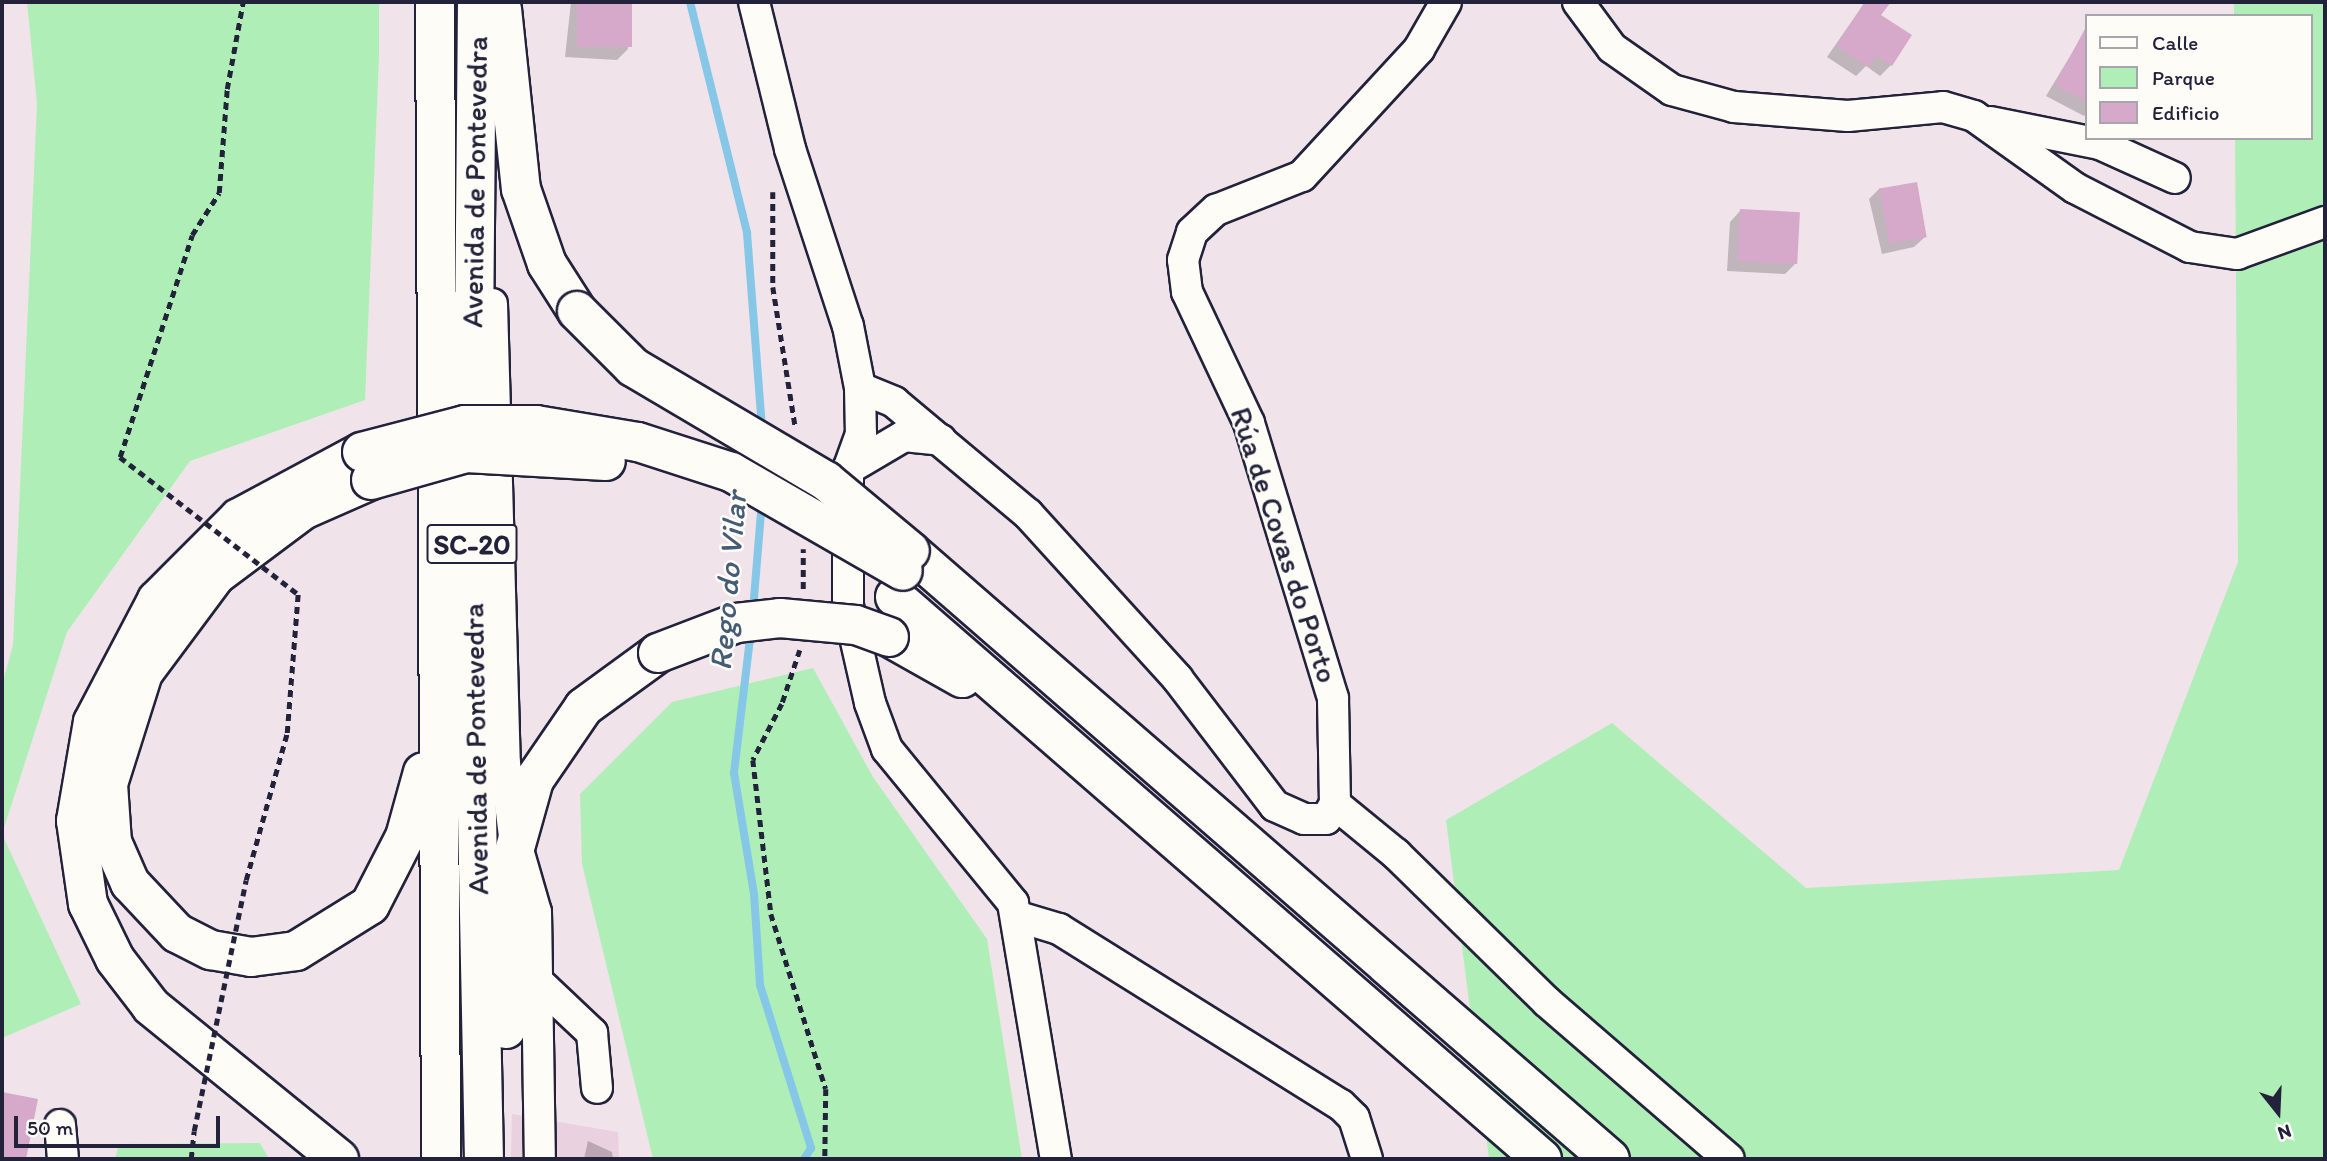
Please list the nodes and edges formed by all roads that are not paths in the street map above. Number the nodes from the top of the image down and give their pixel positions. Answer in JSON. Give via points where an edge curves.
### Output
{"nodes":[{"id":1,"x":435,"y":2,"type":"edge"},
{"id":2,"x":477,"y":2,"type":"edge"},
{"id":3,"x":502,"y":2,"type":"edge"},
{"id":4,"x":754,"y":2,"type":"edge"},
{"id":5,"x":1446,"y":2,"type":"edge"},
{"id":6,"x":1578,"y":2,"type":"edge"},
{"id":7,"x":501,"y":45,"type":"junction"},
{"id":8,"x":1986,"y":122,"type":"junction"},
{"id":9,"x":2175,"y":178,"type":"dead end"},
{"id":10,"x":2325,"y":222,"type":"edge"},
{"id":11,"x":860,"y":388,"type":"junction"},
{"id":12,"x":942,"y":440,"type":"junction"},
{"id":13,"x":367,"y":466,"type":"junction"},
{"id":14,"x":848,"y":469,"type":"junction"},
{"id":15,"x":903,"y":573,"type":"junction"},
{"id":16,"x":1030,"y":717,"type":"junction"},
{"id":17,"x":435,"y":730,"type":"junction"},
{"id":18,"x":1335,"y":804,"type":"junction"},
{"id":19,"x":514,"y":836,"type":"junction"},
{"id":20,"x":1019,"y":917,"type":"junction"},
{"id":21,"x":537,"y":981,"type":"junction"},
{"id":22,"x":1450,"y":1081,"type":"junction"},
{"id":23,"x":483,"y":1087,"type":"junction"},
{"id":24,"x":597,"y":1088,"type":"dead end"},
{"id":25,"x":60,"y":1125,"type":"dead end"},
{"id":26,"x":63,"y":1159,"type":"edge"},
{"id":27,"x":339,"y":1159,"type":"edge"},
{"id":28,"x":441,"y":1159,"type":"edge"},
{"id":29,"x":484,"y":1159,"type":"edge"},
{"id":30,"x":540,"y":1159,"type":"edge"},
{"id":31,"x":1056,"y":1159,"type":"edge"},
{"id":32,"x":1367,"y":1159,"type":"edge"},
{"id":33,"x":1505,"y":1159,"type":"edge"},
{"id":34,"x":1542,"y":1159,"type":"edge"},
{"id":35,"x":1610,"y":1159,"type":"edge"},
{"id":36,"x":1729,"y":1159,"type":"edge"}],
"edges":[{"from":1,"to":17,"type":"highway","name":"Avenida de Pontevedra","number":"SC-20"},
{"from":2,"to":23,"type":"highway","name":"Avenida de Pontevedra","number":"SC-20","via":[[472,568]]},
{"from":3,"to":7,"type":"highway"},
{"from":4,"to":11,"type":"street","via":[[790,149],[848,327]]},
{"from":5,"to":18,"type":"street","name":"Rúa de Covas do Porto","via":[[1419,48],[1302,176],[1216,210],[1192,232],[1183,260],[1187,292],[1249,423],[1333,698]]},
{"from":6,"to":8,"type":"street","via":[[1612,48],[1672,90],[1734,107],[1848,116],[1943,107]]},
{"from":7,"to":15,"type":"highway","bridge":true,"via":[[531,228],[577,311],[633,367],[826,481]]},
{"from":7,"to":19,"type":"street","via":[[492,101],[492,313],[505,763]]},
{"from":8,"to":9,"type":"street","via":[[2034,127],[2100,145]]},
{"from":8,"to":10,"type":"street","via":[[2075,188],[2190,247],[2247,252]]},
{"from":11,"to":12,"type":"street","via":[[894,402]]},
{"from":11,"to":14,"type":"street","via":[[861,434]]},
{"from":12,"to":14,"type":"street","via":[[904,436]]},
{"from":12,"to":18,"type":"street","via":[[1028,514],[1077,566],[1177,678],[1275,806],[1304,819],[1326,819]]},
{"from":13,"to":15,"type":"highway","bridge":true,"via":[[466,453],[612,462],[731,499],[814,543]]},
{"from":13,"to":17,"type":"highway","via":[[216,575],[143,673],[108,785],[112,842],[130,883],[177,933],[211,950],[251,957],[296,951],[370,905],[405,836]]},
{"from":13,"to":27,"type":"highway","via":[[239,518],[157,600],[93,722],[76,821],[88,904],[137,988],[211,1057]]},
{"from":14,"to":20,"type":"street","via":[[848,606],[879,731],[919,790],[1003,885]]},
{"from":15,"to":16,"type":"highway"},
{"from":15,"to":35,"type":"highway","via":[[1077,701]]},
{"from":16,"to":19,"type":"highway","bridge":true,"via":[[889,637],[856,625],[780,618],[736,623],[658,653],[607,686],[566,731],[534,780]]},
{"from":16,"to":22,"type":"highway"},
{"from":17,"to":28,"type":"highway","name":"Avenida de Pontevedra","number":"SC-20"},
{"from":18,"to":36,"type":"street","via":[[1396,854],[1547,1002]]},
{"from":19,"to":21,"type":"street","via":[[537,912]]},
{"from":19,"to":23,"type":"highway","via":[[505,1057]]},
{"from":20,"to":31,"type":"street"},
{"from":20,"to":32,"type":"street","via":[[1059,929],[1341,1105],[1354,1118]]},
{"from":21,"to":24,"type":"street","via":[[592,1033]]},
{"from":21,"to":30,"type":"street"},
{"from":22,"to":33,"type":"highway"},
{"from":22,"to":34,"type":"highway"},
{"from":23,"to":29,"type":"highway","name":"Avenida de Pontevedra","number":"SC-20"},
{"from":25,"to":26,"type":"street"}]}
